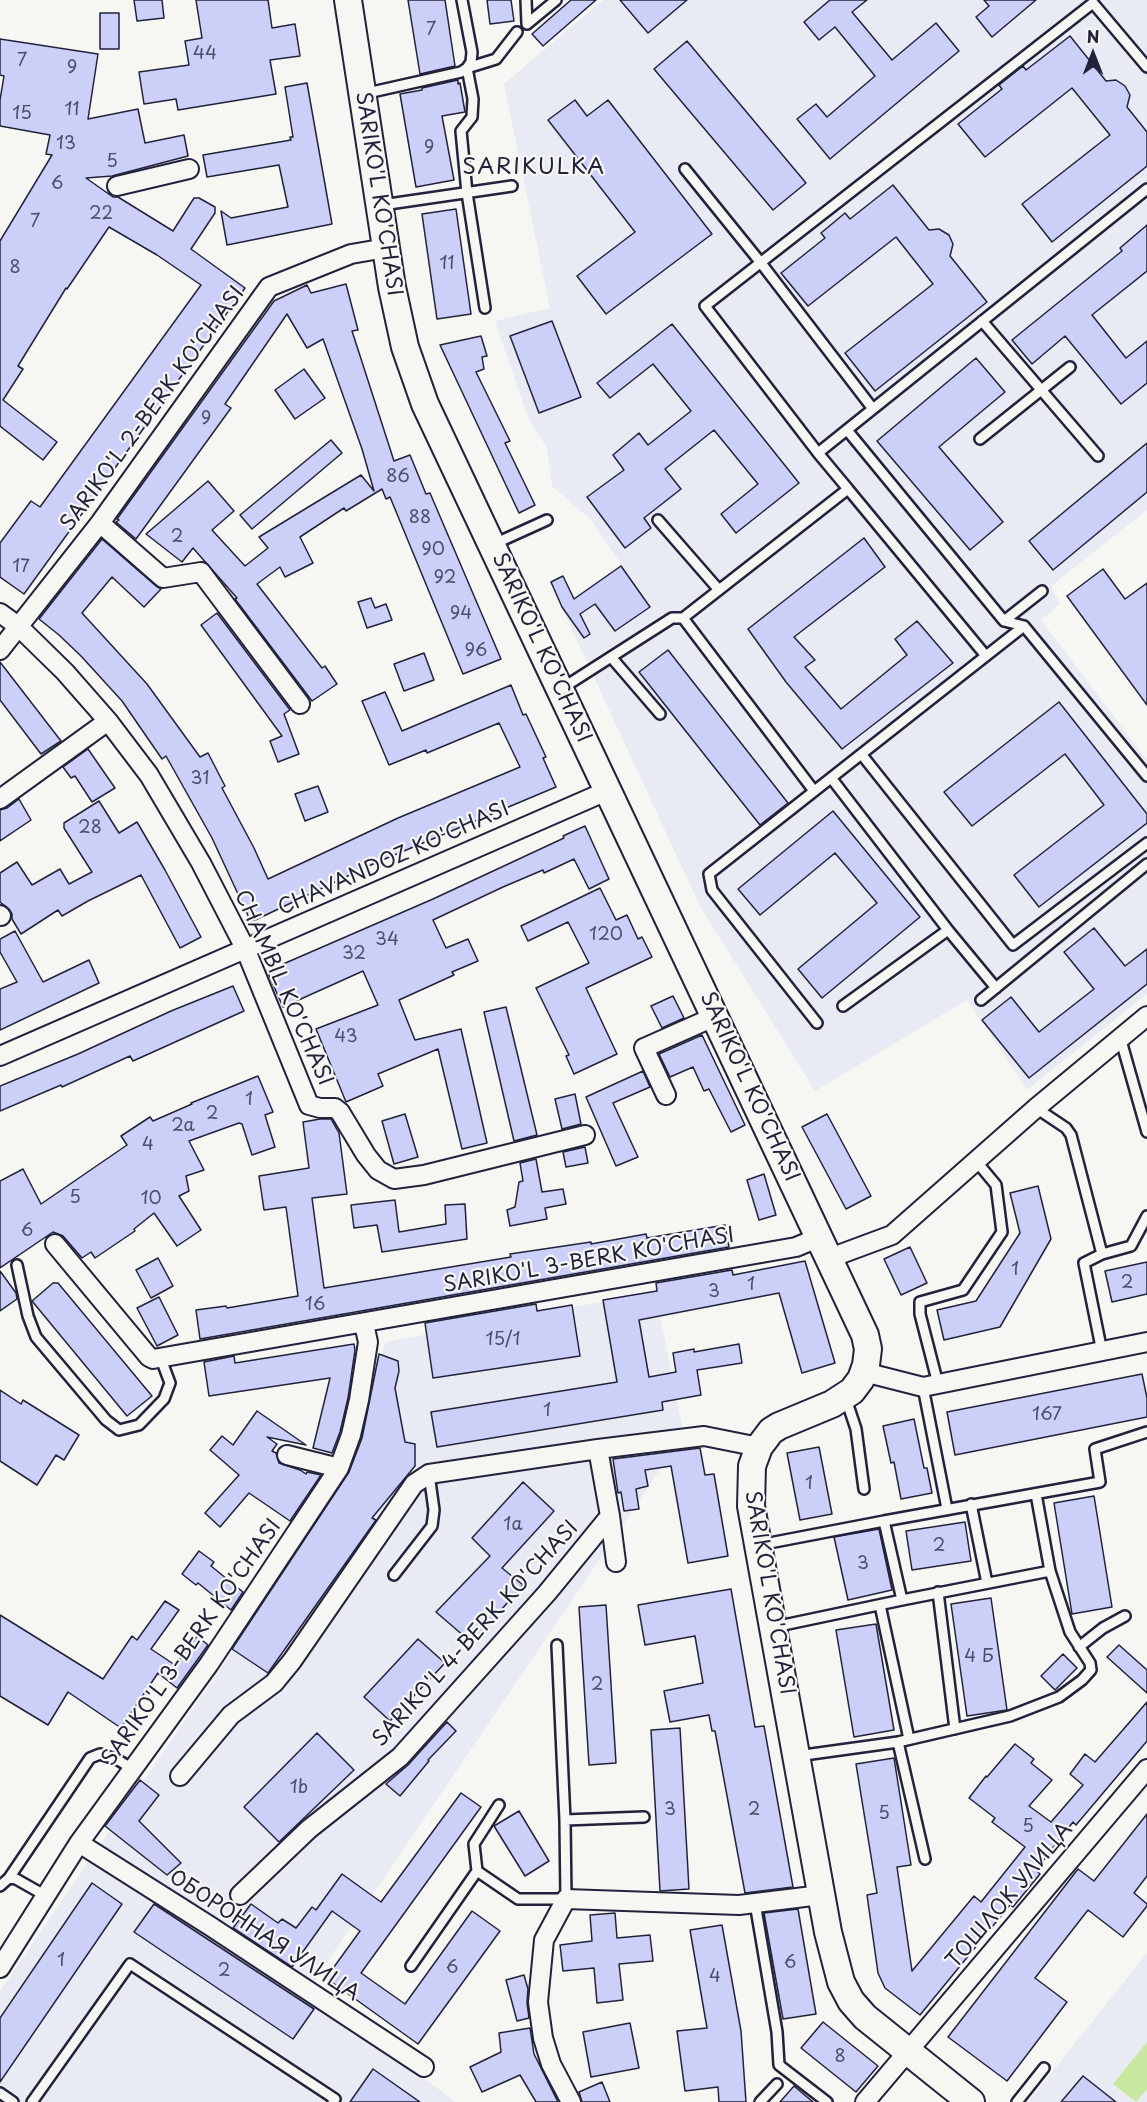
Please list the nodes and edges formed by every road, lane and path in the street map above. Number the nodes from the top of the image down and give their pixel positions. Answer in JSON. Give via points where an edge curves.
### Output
{"nodes":[{"id":1,"x":348,"y":0,"type":"edge"},
{"id":2,"x":462,"y":0,"type":"edge"},
{"id":3,"x":526,"y":0,"type":"edge"},
{"id":4,"x":556,"y":0,"type":"edge"},
{"id":5,"x":517,"y":32,"type":"dead end"},
{"id":6,"x":1147,"y":67,"type":"edge"},
{"id":7,"x":467,"y":68,"type":"junction"},
{"id":8,"x":362,"y":94,"type":"junction"},
{"id":9,"x":189,"y":169,"type":"dead end"},
{"id":10,"x":685,"y":169,"type":"dead end"},
{"id":11,"x":117,"y":186,"type":"dead end"},
{"id":12,"x":512,"y":186,"type":"dead end"},
{"id":13,"x":1147,"y":189,"type":"edge"},
{"id":14,"x":467,"y":193,"type":"junction"},
{"id":15,"x":379,"y":205,"type":"junction"},
{"id":16,"x":386,"y":248,"type":"junction"},
{"id":17,"x":761,"y":262,"type":"junction"},
{"id":18,"x":485,"y":308,"type":"dead end"},
{"id":19,"x":982,"y":321,"type":"junction"},
{"id":20,"x":1070,"y":367,"type":"dead end"},
{"id":21,"x":1041,"y":390,"type":"junction"},
{"id":22,"x":873,"y":409,"type":"junction"},
{"id":23,"x":847,"y":430,"type":"junction"},
{"id":24,"x":980,"y":439,"type":"dead end"},
{"id":25,"x":818,"y":453,"type":"junction"},
{"id":26,"x":1098,"y":456,"type":"dead end"},
{"id":27,"x":848,"y":489,"type":"junction"},
{"id":28,"x":547,"y":520,"type":"dead end"},
{"id":29,"x":658,"y":520,"type":"dead end"},
{"id":30,"x":100,"y":523,"type":"junction"},
{"id":31,"x":492,"y":545,"type":"junction"},
{"id":32,"x":719,"y":590,"type":"junction"},
{"id":33,"x":1042,"y":591,"type":"dead end"},
{"id":34,"x":0,"y":613,"type":"edge"},
{"id":35,"x":683,"y":618,"type":"junction"},
{"id":36,"x":1004,"y":621,"type":"junction"},
{"id":37,"x":18,"y":626,"type":"junction"},
{"id":38,"x":1024,"y":626,"type":"junction"},
{"id":39,"x":0,"y":650,"type":"edge"},
{"id":40,"x":986,"y":656,"type":"junction"},
{"id":41,"x":612,"y":657,"type":"junction"},
{"id":42,"x":561,"y":689,"type":"junction"},
{"id":43,"x":300,"y":704,"type":"dead end"},
{"id":44,"x":660,"y":714,"type":"dead end"},
{"id":45,"x":108,"y":721,"type":"junction"},
{"id":46,"x":862,"y":754,"type":"junction"},
{"id":47,"x":1147,"y":777,"type":"edge"},
{"id":48,"x":832,"y":779,"type":"junction"},
{"id":49,"x":609,"y":790,"type":"junction"},
{"id":50,"x":814,"y":791,"type":"junction"},
{"id":51,"x":0,"y":799,"type":"edge"},
{"id":52,"x":1147,"y":843,"type":"edge"},
{"id":53,"x":1147,"y":864,"type":"edge"},
{"id":54,"x":948,"y":930,"type":"junction"},
{"id":55,"x":246,"y":948,"type":"junction"},
{"id":56,"x":996,"y":987,"type":"junction"},
{"id":57,"x":981,"y":1000,"type":"dead end"},
{"id":58,"x":843,"y":1006,"type":"dead end"},
{"id":59,"x":716,"y":1016,"type":"junction"},
{"id":60,"x":1147,"y":1016,"type":"edge"},
{"id":61,"x":817,"y":1023,"type":"dead end"},
{"id":62,"x":1120,"y":1037,"type":"junction"},
{"id":63,"x":0,"y":1056,"type":"edge"},
{"id":64,"x":666,"y":1095,"type":"dead end"},
{"id":65,"x":1036,"y":1108,"type":"junction"},
{"id":66,"x":1147,"y":1132,"type":"edge"},
{"id":67,"x":585,"y":1135,"type":"dead end"},
{"id":68,"x":976,"y":1161,"type":"junction"},
{"id":69,"x":1147,"y":1216,"type":"edge"},
{"id":70,"x":55,"y":1244,"type":"dead end"},
{"id":71,"x":825,"y":1247,"type":"junction"},
{"id":72,"x":1102,"y":1254,"type":"junction"},
{"id":73,"x":16,"y":1265,"type":"dead end"},
{"id":74,"x":364,"y":1324,"type":"junction"},
{"id":75,"x":1147,"y":1342,"type":"edge"},
{"id":76,"x":1102,"y":1352,"type":"junction"},
{"id":77,"x":161,"y":1359,"type":"junction"},
{"id":78,"x":864,"y":1372,"type":"junction"},
{"id":79,"x":931,"y":1385,"type":"junction"},
{"id":80,"x":846,"y":1396,"type":"junction"},
{"id":81,"x":1147,"y":1432,"type":"edge"},
{"id":82,"x":759,"y":1447,"type":"junction"},
{"id":83,"x":598,"y":1449,"type":"junction"},
{"id":84,"x":287,"y":1455,"type":"dead end"},
{"id":85,"x":339,"y":1468,"type":"junction"},
{"id":86,"x":429,"y":1474,"type":"junction"},
{"id":87,"x":864,"y":1489,"type":"dead end"},
{"id":88,"x":1036,"y":1494,"type":"junction"},
{"id":89,"x":972,"y":1504,"type":"junction"},
{"id":90,"x":946,"y":1509,"type":"junction"},
{"id":91,"x":610,"y":1516,"type":"junction"},
{"id":92,"x":884,"y":1521,"type":"junction"},
{"id":93,"x":759,"y":1545,"type":"junction"},
{"id":94,"x":616,"y":1562,"type":"dead end"},
{"id":95,"x":1050,"y":1571,"type":"junction"},
{"id":96,"x":394,"y":1575,"type":"dead end"},
{"id":97,"x":987,"y":1583,"type":"junction"},
{"id":98,"x":938,"y":1592,"type":"junction"},
{"id":99,"x":902,"y":1600,"type":"junction"},
{"id":100,"x":880,"y":1605,"type":"junction"},
{"id":101,"x":1125,"y":1616,"type":"dead end"},
{"id":102,"x":774,"y":1627,"type":"junction"},
{"id":103,"x":557,"y":1645,"type":"dead end"},
{"id":104,"x":1079,"y":1647,"type":"junction"},
{"id":105,"x":956,"y":1729,"type":"junction"},
{"id":106,"x":909,"y":1739,"type":"junction"},
{"id":107,"x":898,"y":1742,"type":"junction"},
{"id":108,"x":797,"y":1756,"type":"junction"},
{"id":109,"x":133,"y":1769,"type":"junction"},
{"id":110,"x":1147,"y":1769,"type":"edge"},
{"id":111,"x":180,"y":1776,"type":"dead end"},
{"id":112,"x":498,"y":1805,"type":"dead end"},
{"id":113,"x":644,"y":1817,"type":"dead end"},
{"id":114,"x":565,"y":1820,"type":"junction"},
{"id":115,"x":79,"y":1843,"type":"junction"},
{"id":116,"x":925,"y":1859,"type":"dead end"},
{"id":117,"x":477,"y":1871,"type":"junction"},
{"id":118,"x":9,"y":1878,"type":"junction"},
{"id":119,"x":0,"y":1887,"type":"edge"},
{"id":120,"x":240,"y":1895,"type":"dead end"},
{"id":121,"x":821,"y":1895,"type":"junction"},
{"id":122,"x":46,"y":1896,"type":"junction"},
{"id":123,"x":566,"y":1899,"type":"junction"},
{"id":124,"x":755,"y":1903,"type":"junction"},
{"id":125,"x":3,"y":1958,"type":"edge"},
{"id":126,"x":411,"y":1966,"type":"dead end"},
{"id":127,"x":907,"y":2051,"type":"junction"},
{"id":128,"x":424,"y":2067,"type":"dead end"},
{"id":129,"x":1044,"y":2068,"type":"dead end"},
{"id":130,"x":777,"y":2084,"type":"dead end"},
{"id":131,"x":0,"y":2093,"type":"edge"},
{"id":132,"x":962,"y":2099,"type":"edge"},
{"id":133,"x":13,"y":2102,"type":"edge"},
{"id":134,"x":32,"y":2102,"type":"edge"},
{"id":135,"x":333,"y":2102,"type":"edge"},
{"id":136,"x":571,"y":2102,"type":"edge"},
{"id":137,"x":760,"y":2102,"type":"edge"},
{"id":138,"x":827,"y":2102,"type":"edge"},
{"id":139,"x":865,"y":2102,"type":"edge"},
{"id":140,"x":1017,"y":2102,"type":"edge"}],
"edges":[{"from":1,"to":8,"type":"main road","name":"SARIKO'L KO'CHASI"},
{"from":2,"to":7,"type":"lane","via":[[472,52]]},
{"from":3,"to":4,"type":"lane","via":[[527,24]]},
{"from":5,"to":7,"type":"lane","via":[[496,59]]},
{"from":6,"to":17,"type":"lane","via":[[1093,3]]},
{"from":7,"to":8,"type":"lane"},
{"from":7,"to":14,"type":"lane","via":[[472,117],[461,131]]},
{"from":8,"to":15,"type":"main road","name":"SARIKO'L KO'CHASI"},
{"from":9,"to":11,"type":"street"},
{"from":10,"to":17,"type":"lane"},
{"from":12,"to":14,"type":"lane"},
{"from":13,"to":19,"type":"lane"},
{"from":14,"to":15,"type":"lane"},
{"from":14,"to":18,"type":"lane"},
{"from":15,"to":16,"type":"main road","name":"SARIKO'L KO'CHASI"},
{"from":16,"to":30,"type":"street","name":"SARIKO'L 2-BERK KO'CHASI","via":[[351,254],[269,288]]},
{"from":16,"to":31,"type":"main road","name":"SARIKO'L KO'CHASI","via":[[403,337],[418,385]]},
{"from":17,"to":22,"type":"lane"},
{"from":17,"to":25,"type":"lane","via":[[705,306]]},
{"from":19,"to":21,"type":"lane"},
{"from":19,"to":22,"type":"lane"},
{"from":20,"to":21,"type":"lane"},
{"from":21,"to":24,"type":"lane"},
{"from":21,"to":26,"type":"lane"},
{"from":22,"to":23,"type":"lane"},
{"from":23,"to":25,"type":"lane"},
{"from":23,"to":36,"type":"lane"},
{"from":25,"to":27,"type":"lane"},
{"from":27,"to":32,"type":"lane"},
{"from":27,"to":40,"type":"lane"},
{"from":28,"to":31,"type":"lane"},
{"from":29,"to":32,"type":"lane"},
{"from":30,"to":37,"type":"street","name":"SARIKO'L 2-BERK KO'CHASI"},
{"from":30,"to":43,"type":"street","via":[[163,578],[201,572]]},
{"from":31,"to":42,"type":"main road","name":"SARIKO'L KO'CHASI"},
{"from":32,"to":35,"type":"lane"},
{"from":33,"to":36,"type":"lane"},
{"from":34,"to":37,"type":"street","name":"CHAMBIL KO'CHASI"},
{"from":35,"to":41,"type":"lane","via":[[672,618]]},
{"from":35,"to":50,"type":"lane"},
{"from":36,"to":38,"type":"lane"},
{"from":37,"to":39,"type":"street","name":"SARIKO'L 2-BERK KO'CHASI"},
{"from":37,"to":45,"type":"street","name":"CHAMBIL KO'CHASI"},
{"from":38,"to":40,"type":"lane"},
{"from":38,"to":47,"type":"lane"},
{"from":40,"to":46,"type":"lane"},
{"from":41,"to":42,"type":"lane"},
{"from":41,"to":44,"type":"lane"},
{"from":42,"to":49,"type":"main road","name":"SARIKO'L KO'CHASI"},
{"from":45,"to":51,"type":"street"},
{"from":45,"to":55,"type":"street","name":"CHAMBIL KO'CHASI","via":[[149,775]]},
{"from":46,"to":48,"type":"lane"},
{"from":46,"to":52,"type":"lane","via":[[1013,945]]},
{"from":48,"to":50,"type":"lane"},
{"from":48,"to":54,"type":"lane"},
{"from":49,"to":55,"type":"street","name":"CHAVANDOZ KO'CHASI"},
{"from":49,"to":59,"type":"main road","name":"SARIKO'L KO'CHASI"},
{"from":50,"to":61,"type":"lane","via":[[709,874],[712,890]]},
{"from":53,"to":56,"type":"lane"},
{"from":54,"to":56,"type":"lane"},
{"from":54,"to":58,"type":"lane"},
{"from":55,"to":63,"type":"street","name":"CHAVANDOZ KO'CHASI"},
{"from":55,"to":67,"type":"street","name":"CHAMBIL KO'CHASI","via":[[309,1105],[340,1112],[378,1170],[394,1179]]},
{"from":56,"to":57,"type":"lane"},
{"from":59,"to":64,"type":"street","via":[[644,1048]]},
{"from":59,"to":71,"type":"main road","name":"SARIKO'L KO'CHASI"},
{"from":60,"to":62,"type":"street","name":"SARIKO'L 3-BERK KO'CHASI"},
{"from":62,"to":65,"type":"street","name":"SARIKO'L 3-BERK KO'CHASI"},
{"from":62,"to":66,"type":"lane"},
{"from":65,"to":68,"type":"street","name":"SARIKO'L 3-BERK KO'CHASI"},
{"from":65,"to":72,"type":"lane","via":[[1071,1135]]},
{"from":68,"to":71,"type":"street","name":"SARIKO'L 3-BERK KO'CHASI","via":[[892,1236]]},
{"from":68,"to":79,"type":"lane","via":[[996,1185],[1002,1232],[963,1290],[920,1302]]},
{"from":69,"to":72,"type":"lane","via":[[1131,1246]]},
{"from":70,"to":77,"type":"street","via":[[148,1357]]},
{"from":71,"to":74,"type":"street","name":"SARIKO'L 3-BERK KO'CHASI","via":[[796,1246]]},
{"from":71,"to":78,"type":"main road","name":"SARIKO'L KO'CHASI","via":[[865,1335],[868,1349]]},
{"from":72,"to":76,"type":"lane","via":[[1084,1263]]},
{"from":73,"to":77,"type":"lane","via":[[36,1337],[106,1420],[119,1430],[139,1425],[164,1399],[170,1383]]},
{"from":74,"to":77,"type":"street","name":"SARIKO'L 3-BERK KO'CHASI"},
{"from":74,"to":85,"type":"street","name":"SARIKO'L 3-BERK KO'CHASI","via":[[368,1342],[359,1400]]},
{"from":75,"to":76,"type":"street"},
{"from":76,"to":79,"type":"street"},
{"from":78,"to":79,"type":"street"},
{"from":78,"to":80,"type":"main road","name":"SARIKO'L KO'CHASI"},
{"from":79,"to":90,"type":"lane"},
{"from":80,"to":82,"type":"main road","name":"SARIKO'L KO'CHASI","via":[[779,1426]]},
{"from":80,"to":87,"type":"lane","via":[[856,1429]]},
{"from":81,"to":88,"type":"lane","via":[[1095,1449],[1100,1482]]},
{"from":82,"to":83,"type":"street","via":[[704,1437]]},
{"from":82,"to":93,"type":"main road","name":"SARIKO'L KO'CHASI","via":[[750,1488]]},
{"from":83,"to":86,"type":"street"},
{"from":83,"to":91,"type":"street","name":"SARIKO'L 4-BERK KO'CHASI"},
{"from":84,"to":85,"type":"street"},
{"from":85,"to":109,"type":"street","name":"SARIKO'L 3-BERK KO'CHASI","via":[[209,1664]]},
{"from":86,"to":96,"type":"lane","via":[[432,1526]]},
{"from":86,"to":111,"type":"street","via":[[414,1484],[274,1683],[231,1715]]},
{"from":88,"to":89,"type":"lane"},
{"from":88,"to":95,"type":"lane"},
{"from":89,"to":90,"type":"lane"},
{"from":89,"to":97,"type":"lane"},
{"from":90,"to":92,"type":"lane"},
{"from":91,"to":94,"type":"street"},
{"from":91,"to":120,"type":"street","name":"SARIKO'L 4-BERK KO'CHASI","via":[[547,1593],[400,1757],[309,1829]]},
{"from":92,"to":93,"type":"lane"},
{"from":92,"to":99,"type":"lane"},
{"from":93,"to":102,"type":"main road","name":"SARIKO'L KO'CHASI"},
{"from":95,"to":97,"type":"lane"},
{"from":95,"to":104,"type":"lane","via":[[1070,1632]]},
{"from":97,"to":98,"type":"lane"},
{"from":98,"to":99,"type":"lane"},
{"from":98,"to":105,"type":"lane"},
{"from":99,"to":100,"type":"lane"},
{"from":100,"to":102,"type":"lane"},
{"from":100,"to":106,"type":"lane"},
{"from":101,"to":104,"type":"lane"},
{"from":102,"to":108,"type":"main road","name":"SARIKO'L KO'CHASI"},
{"from":103,"to":114,"type":"lane"},
{"from":104,"to":105,"type":"lane","via":[[1091,1670],[1059,1697],[1010,1716]]},
{"from":105,"to":106,"type":"lane"},
{"from":106,"to":107,"type":"lane"},
{"from":107,"to":108,"type":"lane"},
{"from":107,"to":116,"type":"lane"},
{"from":108,"to":121,"type":"main road","name":"SARIKO'L KO'CHASI"},
{"from":109,"to":115,"type":"street","name":"SARIKO'L 3-BERK KO'CHASI"},
{"from":109,"to":118,"type":"lane","via":[[100,1754],[90,1758]]},
{"from":110,"to":127,"type":"street","name":"ТОШЛОК УЛИЦА"},
{"from":112,"to":117,"type":"lane","via":[[474,1844]]},
{"from":113,"to":114,"type":"lane"},
{"from":114,"to":123,"type":"lane"},
{"from":115,"to":122,"type":"street","name":"SARIKO'L 3-BERK KO'CHASI"},
{"from":115,"to":128,"type":"street","name":"ОБОРОННАЯ УЛИЦА"},
{"from":117,"to":123,"type":"lane","via":[[518,1899]]},
{"from":117,"to":126,"type":"lane"},
{"from":118,"to":119,"type":"lane"},
{"from":118,"to":122,"type":"lane"},
{"from":121,"to":124,"type":"street"},
{"from":121,"to":127,"type":"main road","name":"SARIKO'L KO'CHASI","via":[[832,1951],[847,1995],[865,2017]]},
{"from":122,"to":125,"type":"street","name":"SARIKO'L 3-BERK KO'CHASI"},
{"from":123,"to":124,"type":"street"},
{"from":123,"to":136,"type":"street","via":[[543,1947],[538,2002],[551,2064]]},
{"from":124,"to":138,"type":"lane","via":[[777,2031],[779,2065]]},
{"from":127,"to":132,"type":"main road","name":"SARIKO'L KO'CHASI"},
{"from":127,"to":139,"type":"street"},
{"from":129,"to":140,"type":"lane"},
{"from":130,"to":137,"type":"lane"},
{"from":131,"to":133,"type":"lane"},
{"from":134,"to":135,"type":"lane","via":[[130,1964],[334,2099]]}]}
